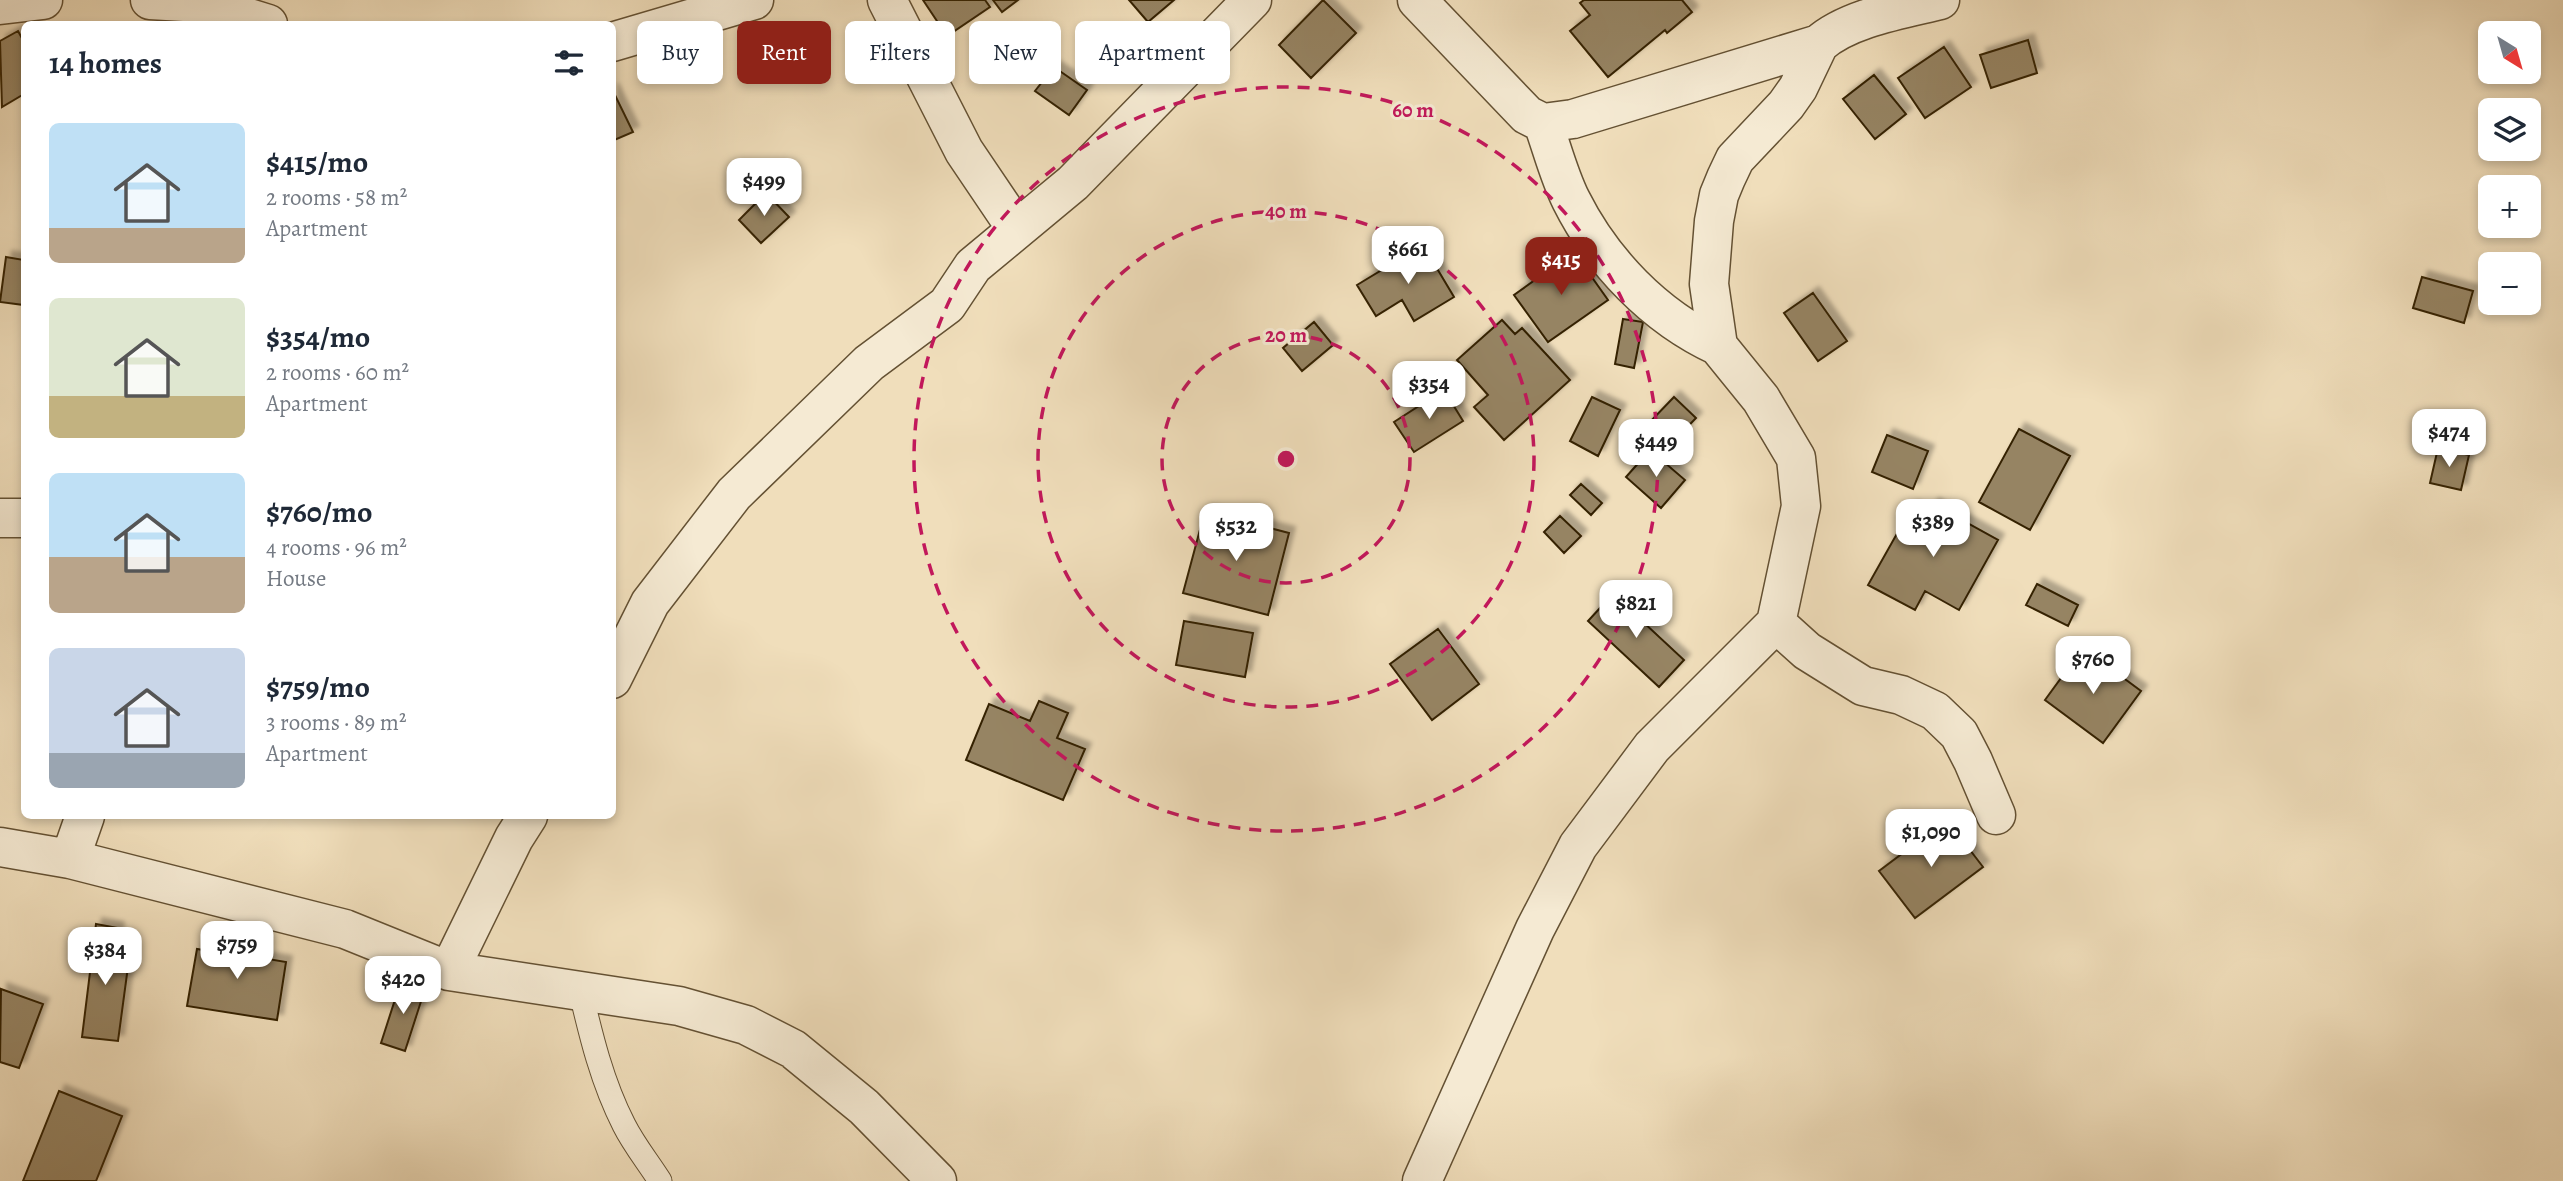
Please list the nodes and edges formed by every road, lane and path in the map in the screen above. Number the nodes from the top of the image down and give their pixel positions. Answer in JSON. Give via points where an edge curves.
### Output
{"nodes":[{"id":1,"x":43,"y":0,"type":"edge"},
{"id":2,"x":150,"y":0,"type":"edge"},
{"id":3,"x":754,"y":0,"type":"edge"},
{"id":4,"x":887,"y":0,"type":"edge"},
{"id":5,"x":1252,"y":0,"type":"edge"},
{"id":6,"x":1417,"y":0,"type":"edge"},
{"id":7,"x":1940,"y":0,"type":"edge"},
{"id":8,"x":202,"y":2,"type":"edge"},
{"id":9,"x":0,"y":5,"type":"edge"},
{"id":10,"x":259,"y":21,"type":"edge"},
{"id":11,"x":616,"y":41,"type":"edge"},
{"id":12,"x":1819,"y":44,"type":"junction"},
{"id":13,"x":1543,"y":123,"type":"junction"},
{"id":14,"x":1016,"y":228,"type":"junction"},
{"id":15,"x":1718,"y":346,"type":"junction"},
{"id":16,"x":1776,"y":623,"type":"junction"},
{"id":17,"x":616,"y":671,"type":"edge"},
{"id":18,"x":1996,"y":814,"type":"dead end"},
{"id":19,"x":84,"y":819,"type":"edge"},
{"id":20,"x":526,"y":819,"type":"edge"},
{"id":21,"x":0,"y":847,"type":"edge"},
{"id":22,"x":70,"y":859,"type":"junction"},
{"id":23,"x":449,"y":971,"type":"junction"},
{"id":24,"x":580,"y":989,"type":"junction"},
{"id":25,"x":660,"y":1181,"type":"edge"},
{"id":26,"x":937,"y":1181,"type":"edge"},
{"id":27,"x":1422,"y":1181,"type":"edge"}],
"edges":[{"from":1,"to":9,"type":"street"},
{"from":2,"to":8,"type":"street"},
{"from":3,"to":11,"type":"street"},
{"from":4,"to":14,"type":"street","via":[[964,151]]},
{"from":5,"to":14,"type":"street","via":[[1073,183]]},
{"from":6,"to":13,"type":"street","via":[[1527,115]]},
{"from":7,"to":12,"type":"street","via":[[1849,25]]},
{"from":8,"to":10,"type":"street"},
{"from":12,"to":13,"type":"street","via":[[1573,119]]},
{"from":12,"to":15,"type":"street","via":[[1798,88],[1735,159],[1719,195],[1709,284]]},
{"from":13,"to":15,"type":"street","via":[[1570,198],[1594,240],[1628,281],[1676,323]]},
{"from":14,"to":17,"type":"street","via":[[973,266],[947,305],[869,363],[734,494],[650,603]]},
{"from":15,"to":16,"type":"street","via":[[1761,399],[1796,458],[1801,506]]},
{"from":16,"to":18,"type":"street","via":[[1807,651],[1863,686],[1901,695],[1935,712],[1958,734]]},
{"from":16,"to":27,"type":"street","via":[[1652,747],[1578,846],[1535,929]]},
{"from":19,"to":22,"type":"street"},
{"from":20,"to":23,"type":"street"},
{"from":21,"to":22,"type":"street"},
{"from":22,"to":23,"type":"street","via":[[345,929]]},
{"from":23,"to":24,"type":"street"},
{"from":24,"to":25,"type":"lane","via":[[606,1086]]},
{"from":24,"to":26,"type":"street","via":[[680,1006],[746,1025],[793,1049],[864,1107]]}]}
